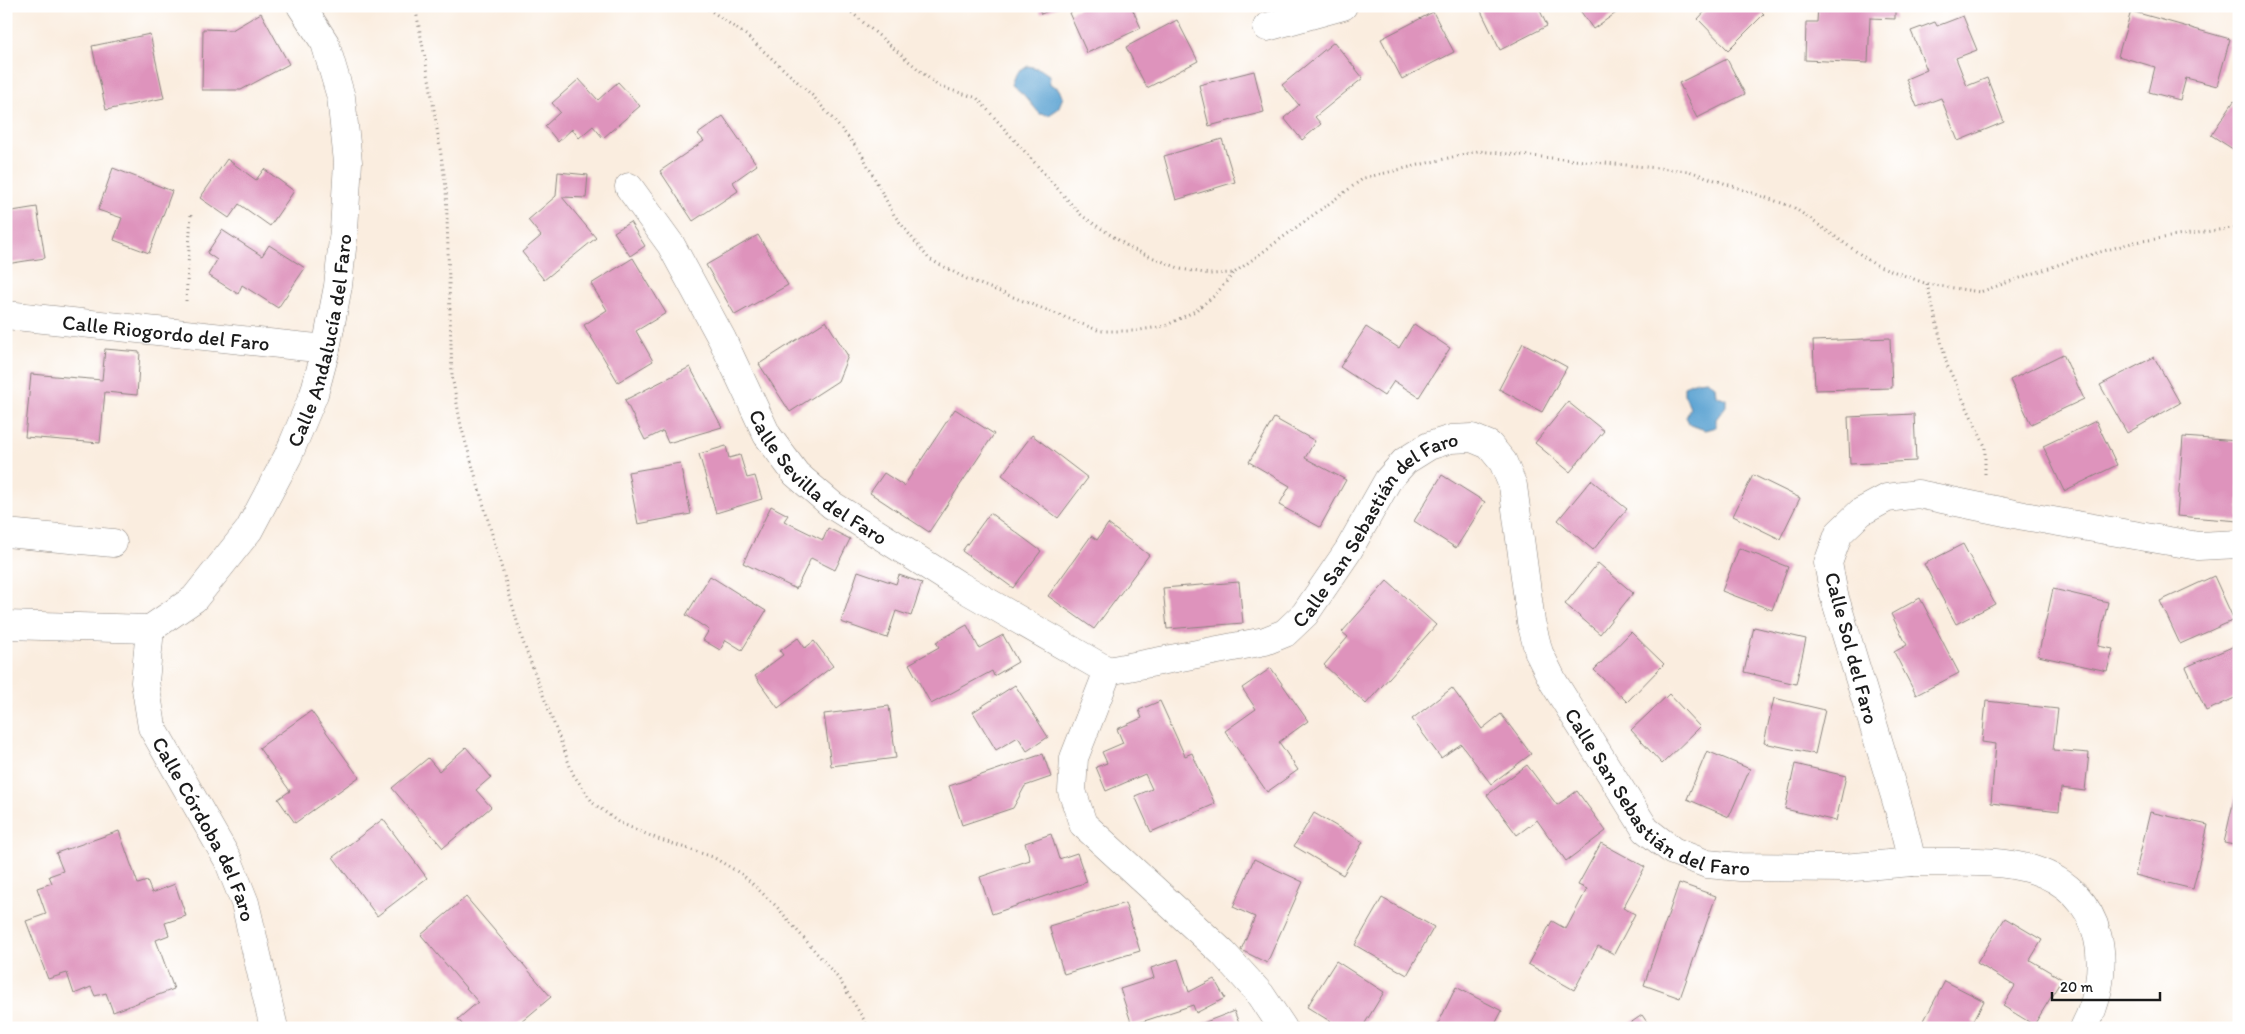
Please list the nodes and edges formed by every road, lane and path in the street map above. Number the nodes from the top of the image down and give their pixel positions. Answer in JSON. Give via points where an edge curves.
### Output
{"nodes":[{"id":1,"x":301,"y":6,"type":"edge"},
{"id":2,"x":415,"y":6,"type":"edge"},
{"id":3,"x":704,"y":6,"type":"edge"},
{"id":4,"x":844,"y":6,"type":"edge"},
{"id":5,"x":1343,"y":6,"type":"edge"},
{"id":6,"x":1267,"y":27,"type":"dead end"},
{"id":7,"x":629,"y":187,"type":"dead end"},
{"id":8,"x":191,"y":214,"type":"dead end"},
{"id":9,"x":2239,"y":227,"type":"edge"},
{"id":10,"x":1234,"y":273,"type":"junction"},
{"id":11,"x":1927,"y":284,"type":"junction"},
{"id":12,"x":6,"y":315,"type":"edge"},
{"id":13,"x":184,"y":334,"type":"junction"},
{"id":14,"x":326,"y":349,"type":"junction"},
{"id":15,"x":1985,"y":507,"type":"junction"},
{"id":16,"x":6,"y":532,"type":"edge"},
{"id":17,"x":113,"y":543,"type":"dead end"},
{"id":18,"x":2239,"y":544,"type":"edge"},
{"id":19,"x":6,"y":625,"type":"edge"},
{"id":20,"x":150,"y":629,"type":"junction"},
{"id":21,"x":1108,"y":672,"type":"junction"},
{"id":22,"x":1912,"y":862,"type":"junction"},
{"id":23,"x":274,"y":1028,"type":"edge"},
{"id":24,"x":869,"y":1028,"type":"edge"},
{"id":25,"x":1283,"y":1028,"type":"edge"},
{"id":26,"x":2084,"y":1028,"type":"edge"}],
"edges":[{"from":1,"to":14,"type":"street","name":"Calle Andalucía del Faro","via":[[325,43],[341,97],[348,162],[339,276]]},
{"from":2,"to":24,"type":"path","via":[[446,187],[452,376],[461,426],[523,642],[574,774],[593,803],[618,822],[713,857],[743,875],[777,907],[839,980]]},
{"from":3,"to":10,"type":"path","via":[[746,35],[813,96],[860,152],[894,215],[929,259],[967,279],[1100,331],[1134,331],[1165,326],[1195,310],[1214,296]]},
{"from":4,"to":10,"type":"path","via":[[938,86],[977,98],[1082,216],[1132,249],[1181,269],[1210,274]]},
{"from":5,"to":6,"type":"street"},
{"from":7,"to":21,"type":"street","name":"Calle Sevilla del Faro","via":[[671,245],[722,339],[767,435],[796,474],[832,505],[960,586]]},
{"from":8,"to":13,"type":"path"},
{"from":9,"to":11,"type":"path","via":[[2135,242],[1980,292]]},
{"from":10,"to":11,"type":"path","via":[[1364,178],[1478,151],[1689,172],[1793,207],[1874,264]]},
{"from":11,"to":15,"type":"path","via":[[1947,365],[1985,446]]},
{"from":12,"to":13,"type":"street","name":"Calle Riogordo del Faro"},
{"from":13,"to":14,"type":"street","name":"Calle Riogordo del Faro"},
{"from":14,"to":20,"type":"street","name":"Calle Andalucía del Faro","via":[[314,394],[288,456],[249,530],[194,599]]},
{"from":15,"to":18,"type":"street","name":"Calle Sol del Faro","via":[[2198,546]]},
{"from":15,"to":22,"type":"street","name":"Calle Sol del Faro","via":[[1918,494],[1887,498],[1861,512],[1839,533],[1828,563],[1834,595]]},
{"from":16,"to":17,"type":"street"},
{"from":19,"to":20,"type":"street"},
{"from":20,"to":23,"type":"street","name":"Calle Córdoba del Faro","via":[[145,682],[152,727],[228,860],[245,903]]},
{"from":21,"to":22,"type":"street","name":"Calle San Sebastián del Faro","via":[[1265,641],[1285,633],[1305,614],[1348,551],[1388,480],[1406,461],[1429,446],[1451,439],[1472,438],[1489,445],[1503,462],[1513,486],[1531,622],[1539,653],[1554,683],[1646,830],[1673,851],[1707,864],[1843,868]]},
{"from":21,"to":25,"type":"street","via":[[1074,758],[1072,791],[1083,824],[1223,953],[1261,995]]},
{"from":22,"to":26,"type":"street","via":[[2000,864],[2034,870],[2060,881],[2085,906],[2099,935],[2101,976],[2093,1011]]}]}
